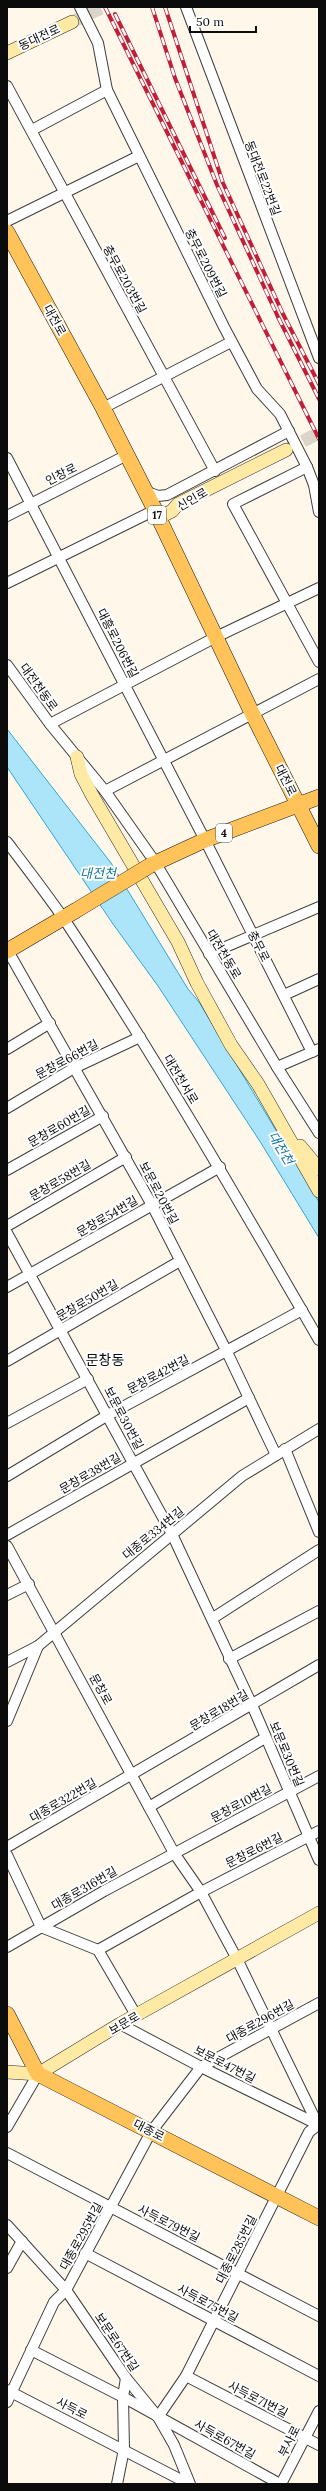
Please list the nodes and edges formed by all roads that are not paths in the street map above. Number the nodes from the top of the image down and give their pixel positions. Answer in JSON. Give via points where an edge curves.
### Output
{"nodes":[{"id":1,"x":80,"y":7,"type":"edge"},
{"id":2,"x":186,"y":7,"type":"edge"},
{"id":3,"x":72,"y":22,"type":"tunnel mouth"},
{"id":4,"x":7,"y":53,"type":"edge"},
{"id":5,"x":7,"y":86,"type":"edge"},
{"id":6,"x":107,"y":90,"type":"junction"},
{"id":7,"x":32,"y":130,"type":"junction"},
{"id":8,"x":139,"y":156,"type":"junction"},
{"id":9,"x":64,"y":194,"type":"junction"},
{"id":10,"x":7,"y":221,"type":"edge"},
{"id":11,"x":7,"y":232,"type":"edge"},
{"id":12,"x":231,"y":342,"type":"junction"},
{"id":13,"x":319,"y":358,"type":"edge"},
{"id":14,"x":164,"y":376,"type":"junction"},
{"id":15,"x":103,"y":408,"type":"junction"},
{"id":16,"x":289,"y":432,"type":"junction"},
{"id":17,"x":288,"y":453,"type":"tunnel mouth"},
{"id":18,"x":127,"y":456,"type":"junction"},
{"id":19,"x":7,"y":458,"type":"edge"},
{"id":20,"x":307,"y":467,"type":"junction"},
{"id":21,"x":214,"y":471,"type":"junction"},
{"id":22,"x":145,"y":491,"type":"junction"},
{"id":23,"x":31,"y":504,"type":"junction"},
{"id":24,"x":319,"y":512,"type":"edge"},
{"id":25,"x":156,"y":514,"type":"junction"},
{"id":26,"x":7,"y":516,"type":"edge"},
{"id":27,"x":59,"y":557,"type":"junction"},
{"id":28,"x":7,"y":583,"type":"edge"},
{"id":29,"x":319,"y":588,"type":"edge"},
{"id":30,"x":288,"y":604,"type":"junction"},
{"id":31,"x":216,"y":637,"type":"junction"},
{"id":32,"x":319,"y":662,"type":"edge"},
{"id":33,"x":7,"y":665,"type":"edge"},
{"id":34,"x":319,"y":679,"type":"edge"},
{"id":35,"x":125,"y":686,"type":"junction"},
{"id":36,"x":252,"y":713,"type":"junction"},
{"id":37,"x":50,"y":724,"type":"junction"},
{"id":38,"x":77,"y":757,"type":"junction"},
{"id":39,"x":164,"y":760,"type":"junction"},
{"id":40,"x":104,"y":791,"type":"junction"},
{"id":41,"x":319,"y":797,"type":"edge"},
{"id":42,"x":298,"y":804,"type":"junction"},
{"id":43,"x":205,"y":840,"type":"junction"},
{"id":44,"x":7,"y":842,"type":"edge"},
{"id":45,"x":319,"y":846,"type":"edge"},
{"id":46,"x":153,"y":863,"type":"junction"},
{"id":47,"x":319,"y":907,"type":"edge"},
{"id":48,"x":69,"y":915,"type":"junction"},
{"id":49,"x":253,"y":936,"type":"junction"},
{"id":50,"x":7,"y":951,"type":"edge"},
{"id":51,"x":209,"y":954,"type":"junction"},
{"id":52,"x":319,"y":979,"type":"edge"},
{"id":53,"x":284,"y":995,"type":"junction"},
{"id":54,"x":50,"y":1023,"type":"junction"},
{"id":55,"x":140,"y":1037,"type":"junction"},
{"id":56,"x":7,"y":1048,"type":"edge"},
{"id":57,"x":316,"y":1051,"type":"edge"},
{"id":58,"x":277,"y":1067,"type":"junction"},
{"id":59,"x":74,"y":1068,"type":"junction"},
{"id":60,"x":7,"y":1108,"type":"edge"},
{"id":61,"x":102,"y":1116,"type":"junction"},
{"id":62,"x":275,"y":1117,"type":"junction"},
{"id":63,"x":319,"y":1133,"type":"edge"},
{"id":64,"x":126,"y":1157,"type":"junction"},
{"id":65,"x":220,"y":1167,"type":"junction"},
{"id":66,"x":319,"y":1169,"type":"edge"},
{"id":67,"x":7,"y":1170,"type":"edge"},
{"id":68,"x":319,"y":1191,"type":"edge"},
{"id":69,"x":152,"y":1205,"type":"junction"},
{"id":70,"x":7,"y":1226,"type":"edge"},
{"id":71,"x":7,"y":1234,"type":"edge"},
{"id":72,"x":180,"y":1261,"type":"junction"},
{"id":73,"x":29,"y":1275,"type":"junction"},
{"id":74,"x":7,"y":1287,"type":"edge"},
{"id":75,"x":302,"y":1310,"type":"junction"},
{"id":76,"x":61,"y":1331,"type":"junction"},
{"id":77,"x":319,"y":1340,"type":"edge"},
{"id":78,"x":227,"y":1352,"type":"junction"},
{"id":79,"x":7,"y":1361,"type":"edge"},
{"id":80,"x":88,"y":1379,"type":"junction"},
{"id":81,"x":249,"y":1398,"type":"junction"},
{"id":82,"x":108,"y":1415,"type":"junction"},
{"id":83,"x":7,"y":1423,"type":"edge"},
{"id":84,"x":319,"y":1429,"type":"edge"},
{"id":85,"x":285,"y":1449,"type":"junction"},
{"id":86,"x":276,"y":1454,"type":"junction"},
{"id":87,"x":134,"y":1463,"type":"junction"},
{"id":88,"x":7,"y":1476,"type":"edge"},
{"id":89,"x":319,"y":1532,"type":"edge"},
{"id":90,"x":172,"y":1534,"type":"junction"},
{"id":91,"x":7,"y":1535,"type":"edge"},
{"id":92,"x":7,"y":1546,"type":"edge"},
{"id":93,"x":319,"y":1550,"type":"edge"},
{"id":94,"x":28,"y":1584,"type":"junction"},
{"id":95,"x":7,"y":1595,"type":"edge"},
{"id":96,"x":319,"y":1610,"type":"edge"},
{"id":97,"x":213,"y":1618,"type":"junction"},
{"id":98,"x":55,"y":1632,"type":"junction"},
{"id":99,"x":38,"y":1646,"type":"junction"},
{"id":100,"x":229,"y":1659,"type":"junction"},
{"id":101,"x":7,"y":1662,"type":"edge"},
{"id":102,"x":319,"y":1665,"type":"edge"},
{"id":103,"x":252,"y":1705,"type":"junction"},
{"id":104,"x":7,"y":1721,"type":"edge"},
{"id":105,"x":265,"y":1738,"type":"junction"},
{"id":106,"x":132,"y":1776,"type":"junction"},
{"id":107,"x":319,"y":1776,"type":"edge"},
{"id":108,"x":289,"y":1793,"type":"junction"},
{"id":109,"x":149,"y":1807,"type":"junction"},
{"id":110,"x":319,"y":1831,"type":"edge"},
{"id":111,"x":308,"y":1838,"type":"junction"},
{"id":112,"x":7,"y":1847,"type":"edge"},
{"id":113,"x":174,"y":1853,"type":"junction"},
{"id":114,"x":7,"y":1855,"type":"edge"},
{"id":115,"x":319,"y":1860,"type":"edge"},
{"id":116,"x":201,"y":1892,"type":"junction"},
{"id":117,"x":319,"y":1913,"type":"edge"},
{"id":118,"x":41,"y":1927,"type":"junction"},
{"id":119,"x":7,"y":1947,"type":"edge"},
{"id":120,"x":98,"y":1950,"type":"junction"},
{"id":121,"x":237,"y":1959,"type":"junction"},
{"id":122,"x":319,"y":2003,"type":"edge"},
{"id":123,"x":7,"y":2014,"type":"edge"},
{"id":124,"x":136,"y":2015,"type":"junction"},
{"id":125,"x":120,"y":2024,"type":"junction"},
{"id":126,"x":271,"y":2030,"type":"junction"},
{"id":127,"x":201,"y":2067,"type":"junction"},
{"id":128,"x":7,"y":2072,"type":"edge"},
{"id":129,"x":38,"y":2074,"type":"junction"},
{"id":130,"x":319,"y":2125,"type":"edge"},
{"id":131,"x":7,"y":2127,"type":"edge"},
{"id":132,"x":152,"y":2132,"type":"junction"},
{"id":133,"x":7,"y":2153,"type":"edge"},
{"id":134,"x":277,"y":2197,"type":"junction"},
{"id":135,"x":111,"y":2208,"type":"junction"},
{"id":136,"x":319,"y":2218,"type":"edge"},
{"id":137,"x":7,"y":2225,"type":"edge"},
{"id":138,"x":22,"y":2241,"type":"junction"},
{"id":139,"x":86,"y":2253,"type":"junction"},
{"id":140,"x":7,"y":2268,"type":"edge"},
{"id":141,"x":238,"y":2274,"type":"junction"},
{"id":142,"x":66,"y":2290,"type":"junction"},
{"id":143,"x":319,"y":2316,"type":"edge"},
{"id":144,"x":213,"y":2321,"type":"junction"},
{"id":145,"x":31,"y":2350,"type":"junction"},
{"id":146,"x":186,"y":2376,"type":"junction"},
{"id":147,"x":319,"y":2376,"type":"edge"},
{"id":148,"x":126,"y":2378,"type":"junction"},
{"id":149,"x":9,"y":2391,"type":"edge"},
{"id":150,"x":123,"y":2396,"type":"junction"},
{"id":151,"x":7,"y":2402,"type":"edge"},
{"id":152,"x":319,"y":2411,"type":"edge"},
{"id":153,"x":158,"y":2417,"type":"junction"},
{"id":154,"x":305,"y":2438,"type":"junction"},
{"id":155,"x":319,"y":2445,"type":"edge"},
{"id":156,"x":124,"y":2448,"type":"junction"},
{"id":157,"x":118,"y":2484,"type":"edge"},
{"id":158,"x":190,"y":2484,"type":"edge"},
{"id":159,"x":280,"y":2484,"type":"edge"}],
"edges":[{"from":1,"to":6,"type":"street","name":"충무로209번길","via":[[98,43]]},
{"from":2,"to":13,"type":"street","name":"동대전로22번길"},
{"from":3,"to":4,"type":"main road","name":"동대전로"},
{"from":5,"to":7,"type":"street","name":"충무로203번길"},
{"from":6,"to":7,"type":"street"},
{"from":6,"to":8,"type":"street","name":"충무로209번길"},
{"from":7,"to":9,"type":"street","name":"충무로203번길"},
{"from":8,"to":9,"type":"street"},
{"from":8,"to":12,"type":"street","name":"충무로209번길"},
{"from":9,"to":10,"type":"street"},
{"from":9,"to":14,"type":"street","name":"충무로203번길"},
{"from":11,"to":15,"type":"main road","name":"대전로","number":"17"},
{"from":12,"to":14,"type":"street"},
{"from":12,"to":16,"type":"street","name":"충무로209번길","via":[[257,389],[280,414]]},
{"from":14,"to":15,"type":"street"},
{"from":14,"to":21,"type":"street","name":"충무로203번길"},
{"from":15,"to":18,"type":"main road","name":"대전로","number":"17"},
{"from":16,"to":20,"type":"street","name":"충무로209번길"},
{"from":16,"to":21,"type":"street"},
{"from":17,"to":25,"type":"main road","name":"신인로","via":[[178,504],[172,511]]},
{"from":18,"to":22,"type":"main road","name":"대전로","number":"17"},
{"from":18,"to":23,"type":"street","name":"인창로"},
{"from":19,"to":23,"type":"street","name":"대흥로206번길"},
{"from":20,"to":24,"type":"street","name":"충무로209번길","via":[[314,485]]},
{"from":20,"to":30,"type":"street","via":[[233,504]]},
{"from":21,"to":22,"type":"street","via":[[167,495],[158,496]]},
{"from":22,"to":25,"type":"main road","name":"대전로","number":"17"},
{"from":23,"to":26,"type":"street","name":"인창로"},
{"from":23,"to":27,"type":"street","name":"대흥로206번길"},
{"from":25,"to":27,"type":"street"},
{"from":25,"to":31,"type":"main road","name":"대전로","number":"17"},
{"from":27,"to":28,"type":"street"},
{"from":27,"to":35,"type":"street","name":"대흥로206번길"},
{"from":29,"to":30,"type":"street"},
{"from":30,"to":31,"type":"street"},
{"from":30,"to":32,"type":"street"},
{"from":31,"to":35,"type":"street"},
{"from":31,"to":36,"type":"main road","name":"대전로","number":"17"},
{"from":33,"to":37,"type":"street","name":"대전천동로"},
{"from":34,"to":36,"type":"street"},
{"from":35,"to":37,"type":"street","name":"대전천동로"},
{"from":35,"to":39,"type":"street","name":"대흥로206번길"},
{"from":36,"to":39,"type":"street"},
{"from":36,"to":42,"type":"main road","name":"대전로","number":"17"},
{"from":37,"to":38,"type":"street","name":"대전천동로"},
{"from":38,"to":40,"type":"street","name":"대전천동로"},
{"from":38,"to":62,"type":"main road","via":[[81,774],[92,796],[174,936],[224,1032],[258,1084]]},
{"from":39,"to":40,"type":"street"},
{"from":39,"to":43,"type":"street","name":"대흥로206번길"},
{"from":40,"to":46,"type":"street","name":"대전천동로"},
{"from":41,"to":42,"type":"main road","number":"4"},
{"from":42,"to":43,"type":"main road","number":"4"},
{"from":42,"to":45,"type":"main road","name":"대전로","number":"17"},
{"from":43,"to":46,"type":"main road","number":"4"},
{"from":43,"to":49,"type":"street","name":"충무로"},
{"from":44,"to":48,"type":"street","name":"대전천서로"},
{"from":46,"to":48,"type":"main road","number":"4","bridge":true},
{"from":46,"to":51,"type":"street","name":"대전천동로"},
{"from":47,"to":49,"type":"street"},
{"from":48,"to":50,"type":"main road","number":"4"},
{"from":48,"to":55,"type":"street","name":"대전천서로"},
{"from":49,"to":51,"type":"street"},
{"from":49,"to":53,"type":"street","name":"충무로"},
{"from":50,"to":54,"type":"street","name":"보문로20번길"},
{"from":51,"to":58,"type":"street","name":"대전천동로"},
{"from":52,"to":53,"type":"street"},
{"from":53,"to":57,"type":"street","name":"충무로"},
{"from":54,"to":56,"type":"street"},
{"from":54,"to":59,"type":"street","name":"보문로20번길"},
{"from":55,"to":59,"type":"street","name":"문창로66번길"},
{"from":55,"to":65,"type":"street","name":"대전천서로"},
{"from":57,"to":58,"type":"street"},
{"from":58,"to":63,"type":"street","name":"대전천동로"},
{"from":59,"to":60,"type":"street","name":"문창로66번길"},
{"from":59,"to":61,"type":"street","name":"보문로20번길"},
{"from":61,"to":64,"type":"street","name":"보문로20번길"},
{"from":61,"to":67,"type":"street","name":"문창로60번길"},
{"from":62,"to":66,"type":"main road"},
{"from":62,"to":68,"type":"main road"},
{"from":64,"to":69,"type":"street","name":"보문로20번길"},
{"from":64,"to":70,"type":"street","name":"문창로58번길"},
{"from":65,"to":69,"type":"street","name":"문창로54번길"},
{"from":65,"to":75,"type":"street","name":"대전천서로"},
{"from":69,"to":72,"type":"street","name":"보문로20번길"},
{"from":69,"to":73,"type":"street","name":"문창로54번길"},
{"from":71,"to":73,"type":"street","name":"보문로30번길"},
{"from":72,"to":76,"type":"street","name":"문창로50번길"},
{"from":72,"to":78,"type":"street","name":"보문로20번길"},
{"from":73,"to":74,"type":"street","name":"문창로54번길"},
{"from":73,"to":76,"type":"street","name":"보문로30번길"},
{"from":75,"to":77,"type":"street","name":"대전천서로"},
{"from":75,"to":78,"type":"street","name":"문창로42번길"},
{"from":76,"to":79,"type":"street","name":"문창로50번길"},
{"from":76,"to":80,"type":"street","name":"보문로30번길"},
{"from":78,"to":81,"type":"street","name":"보문로20번길"},
{"from":78,"to":82,"type":"street","name":"문창로42번길"},
{"from":80,"to":82,"type":"street","name":"보문로30번길"},
{"from":80,"to":83,"type":"street"},
{"from":81,"to":86,"type":"street","name":"보문로20번길"},
{"from":81,"to":87,"type":"street","name":"문창로38번길"},
{"from":82,"to":87,"type":"street","name":"보문로30번길"},
{"from":82,"to":88,"type":"street","name":"문창로42번길"},
{"from":84,"to":85,"type":"street","name":"대종로334번길"},
{"from":85,"to":86,"type":"street","name":"대종로334번길"},
{"from":85,"to":89,"type":"street"},
{"from":86,"to":90,"type":"street","name":"대종로334번길","via":[[242,1476]]},
{"from":87,"to":90,"type":"street","name":"보문로30번길"},
{"from":87,"to":91,"type":"street","name":"문창로38번길"},
{"from":90,"to":97,"type":"street","name":"보문로30번길"},
{"from":90,"to":98,"type":"street","name":"대종로334번길"},
{"from":92,"to":94,"type":"street","name":"문창로"},
{"from":93,"to":97,"type":"street"},
{"from":94,"to":95,"type":"street"},
{"from":94,"to":98,"type":"street","name":"문창로"},
{"from":96,"to":100,"type":"street"},
{"from":97,"to":100,"type":"street","name":"보문로30번길"},
{"from":98,"to":99,"type":"street","name":"대종로334번길"},
{"from":98,"to":106,"type":"street","name":"문창로"},
{"from":99,"to":101,"type":"street","name":"대종로334번길"},
{"from":99,"to":104,"type":"street"},
{"from":100,"to":103,"type":"street","name":"보문로30번길"},
{"from":102,"to":103,"type":"street","name":"문창로18번길"},
{"from":103,"to":105,"type":"street","name":"보문로30번길"},
{"from":103,"to":106,"type":"street","name":"문창로18번길"},
{"from":105,"to":108,"type":"street","name":"보문로30번길"},
{"from":105,"to":109,"type":"street"},
{"from":106,"to":109,"type":"street","name":"문창로"},
{"from":106,"to":112,"type":"street","name":"대종로322번길"},
{"from":107,"to":108,"type":"street","name":"문창로10번길"},
{"from":108,"to":111,"type":"street","name":"보문로30번길"},
{"from":108,"to":113,"type":"street","name":"문창로10번길"},
{"from":109,"to":113,"type":"street","name":"문창로"},
{"from":110,"to":111,"type":"street","name":"문창로6번길"},
{"from":111,"to":115,"type":"street","name":"보문로30번길"},
{"from":111,"to":116,"type":"street","name":"문창로6번길"},
{"from":113,"to":116,"type":"street","name":"문창로"},
{"from":113,"to":118,"type":"street","name":"대종로316번길"},
{"from":114,"to":118,"type":"street"},
{"from":116,"to":120,"type":"street"},
{"from":116,"to":121,"type":"street","name":"문창로"},
{"from":117,"to":121,"type":"main road","name":"보문로"},
{"from":118,"to":119,"type":"street","name":"대종로316번길"},
{"from":118,"to":120,"type":"street"},
{"from":120,"to":124,"type":"street"},
{"from":121,"to":124,"type":"main road","name":"보문로"},
{"from":121,"to":126,"type":"street"},
{"from":122,"to":126,"type":"street","name":"대종로296번길"},
{"from":123,"to":129,"type":"main road"},
{"from":124,"to":125,"type":"main road","name":"보문로"},
{"from":125,"to":127,"type":"street","name":"보문로47번길"},
{"from":125,"to":129,"type":"main road","name":"보문로"},
{"from":126,"to":127,"type":"street","name":"대종로296번길"},
{"from":126,"to":130,"type":"street"},
{"from":127,"to":130,"type":"street","name":"보문로47번길"},
{"from":127,"to":132,"type":"street","name":"대종로296번길"},
{"from":128,"to":129,"type":"main road"},
{"from":129,"to":131,"type":"street"},
{"from":129,"to":132,"type":"main road","name":"대종로"},
{"from":130,"to":134,"type":"street","name":"대종로285번길","via":[[309,2132]]},
{"from":132,"to":134,"type":"main road","name":"대종로"},
{"from":132,"to":135,"type":"street","name":"대종로295번길"},
{"from":133,"to":135,"type":"street","name":"사득로79번길"},
{"from":134,"to":136,"type":"main road","name":"대종로"},
{"from":134,"to":141,"type":"street","name":"대종로285번길"},
{"from":135,"to":139,"type":"street","name":"대종로295번길"},
{"from":135,"to":141,"type":"street","name":"사득로79번길"},
{"from":137,"to":138,"type":"street","name":"보문로67번길"},
{"from":138,"to":140,"type":"street"},
{"from":138,"to":142,"type":"street","name":"보문로67번길"},
{"from":139,"to":142,"type":"street","name":"대종로295번길"},
{"from":139,"to":144,"type":"street","name":"사득로75번길"},
{"from":141,"to":143,"type":"street","name":"사득로79번길"},
{"from":141,"to":144,"type":"street","name":"대종로285번길"},
{"from":142,"to":145,"type":"street","name":"대종로295번길","via":[[54,2302]]},
{"from":142,"to":148,"type":"street","name":"보문로67번길"},
{"from":144,"to":146,"type":"street","name":"대종로285번길"},
{"from":144,"to":147,"type":"street","name":"사득로75번길"},
{"from":145,"to":149,"type":"street","name":"대종로295번길"},
{"from":145,"to":150,"type":"street"},
{"from":146,"to":153,"type":"street","name":"대종로285번길"},
{"from":146,"to":154,"type":"street","name":"사득로71번길"},
{"from":148,"to":150,"type":"street"},
{"from":148,"to":153,"type":"street","name":"보문로67번길"},
{"from":149,"to":151,"type":"street","name":"대종로295번길"},
{"from":149,"to":156,"type":"street","name":"사득로"},
{"from":150,"to":153,"type":"street"},
{"from":150,"to":156,"type":"street"},
{"from":152,"to":154,"type":"street","name":"부사로"},
{"from":153,"to":158,"type":"street","name":"보문로67번길","via":[[174,2445]]},
{"from":153,"to":159,"type":"street","name":"사득로67번길"},
{"from":154,"to":155,"type":"street","name":"사득로71번길"},
{"from":154,"to":159,"type":"street","name":"부사로"},
{"from":156,"to":157,"type":"street"},
{"from":156,"to":158,"type":"street","name":"사득로"}]}
